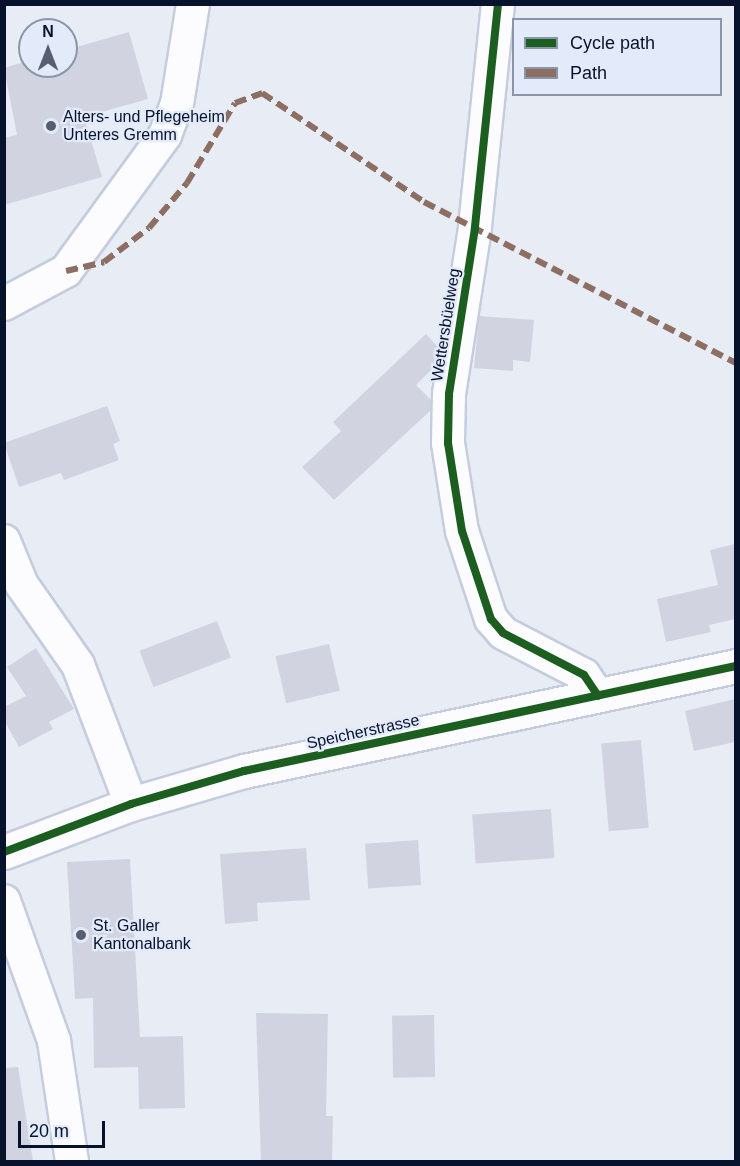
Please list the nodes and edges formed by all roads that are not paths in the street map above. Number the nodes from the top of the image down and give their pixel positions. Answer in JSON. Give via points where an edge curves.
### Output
{"nodes":[{"id":1,"x":193,"y":4,"type":"edge"},
{"id":2,"x":498,"y":4,"type":"edge"},
{"id":3,"x":4,"y":304,"type":"edge"},
{"id":4,"x":4,"y":541,"type":"edge"},
{"id":5,"x":735,"y":666,"type":"edge"},
{"id":6,"x":598,"y":696,"type":"junction"},
{"id":7,"x":131,"y":804,"type":"junction"},
{"id":8,"x":4,"y":852,"type":"edge"},
{"id":9,"x":4,"y":901,"type":"edge"},
{"id":10,"x":72,"y":1161,"type":"edge"}],
"edges":[{"from":1,"to":3,"type":"street","via":[[177,104],[165,135],[66,271]]},
{"from":2,"to":6,"type":"street","name":"Wettersbüelweg","via":[[475,228],[449,394],[448,443],[462,531],[491,619],[503,633],[584,675]]},
{"from":4,"to":7,"type":"street","via":[[22,585],[78,665]]},
{"from":5,"to":6,"type":"main road","name":"Speicherstrasse"},
{"from":6,"to":7,"type":"main road","name":"Speicherstrasse","via":[[244,771]]},
{"from":7,"to":8,"type":"main road","name":"Speicherstrasse"},
{"from":9,"to":10,"type":"street","via":[[54,1041]]}]}
